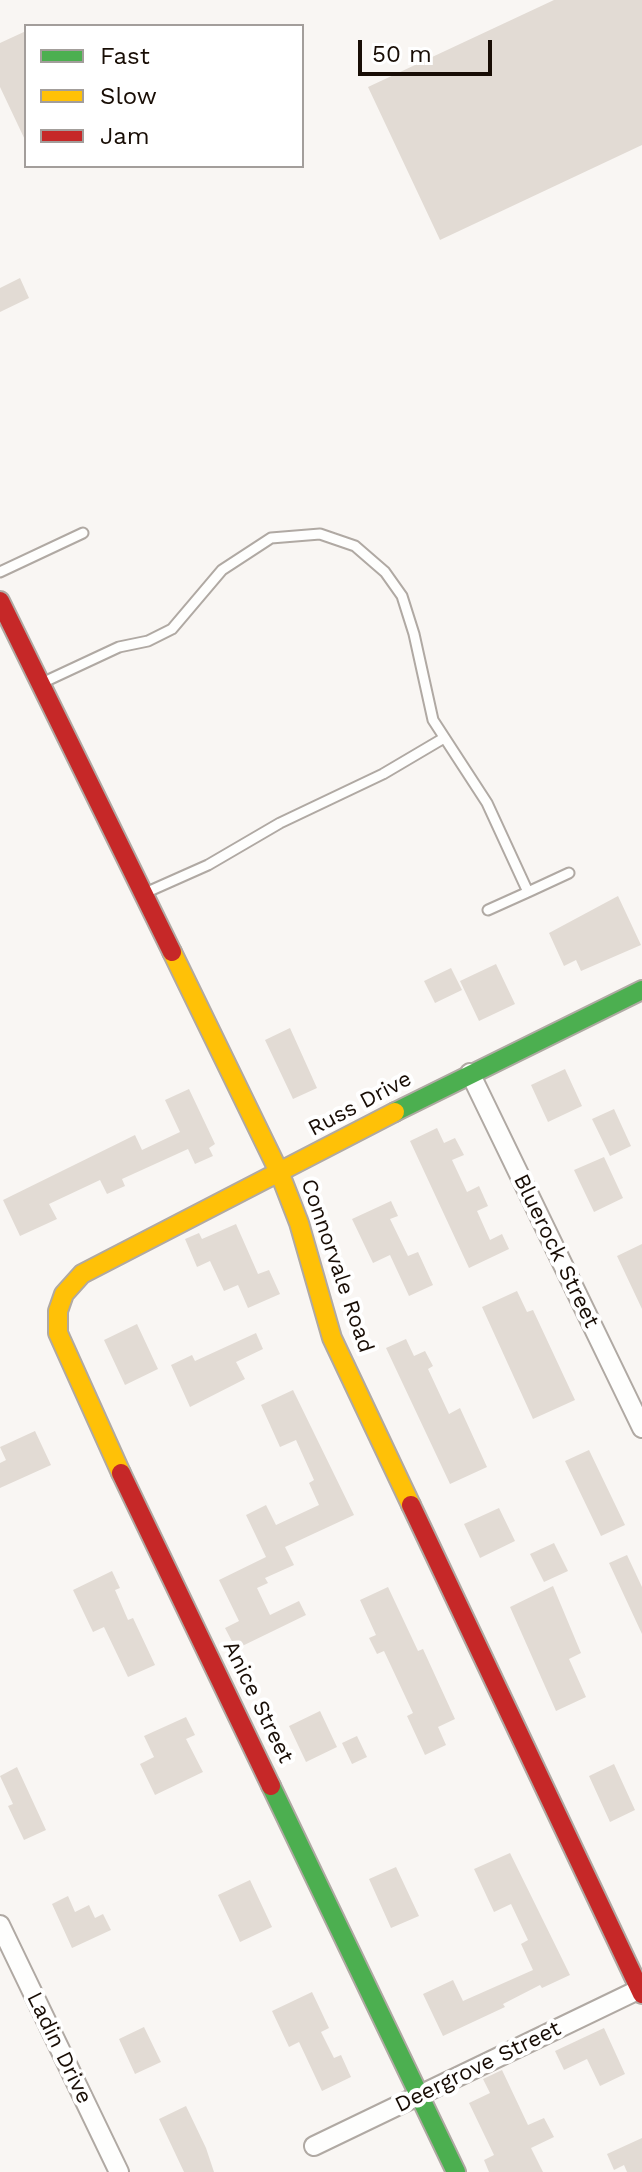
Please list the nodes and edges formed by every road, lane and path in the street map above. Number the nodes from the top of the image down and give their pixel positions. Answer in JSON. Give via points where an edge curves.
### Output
{"nodes":[{"id":1,"x":83,"y":533,"type":"dead end"},
{"id":2,"x":0,"y":572,"type":"edge"},
{"id":3,"x":0,"y":601,"type":"edge"},
{"id":4,"x":41,"y":684,"type":"junction"},
{"id":5,"x":444,"y":738,"type":"junction"},
{"id":6,"x":569,"y":873,"type":"dead end"},
{"id":7,"x":528,"y":892,"type":"junction"},
{"id":8,"x":143,"y":894,"type":"junction"},
{"id":9,"x":488,"y":910,"type":"dead end"},
{"id":10,"x":642,"y":990,"type":"edge"},
{"id":11,"x":470,"y":1073,"type":"junction"},
{"id":12,"x":280,"y":1174,"type":"junction"},
{"id":13,"x":101,"y":1263,"type":"joint"},
{"id":14,"x":642,"y":1428,"type":"edge"},
{"id":15,"x":0,"y":1925,"type":"edge"},
{"id":16,"x":641,"y":1990,"type":"edge"},
{"id":17,"x":419,"y":2096,"type":"junction"},
{"id":18,"x":314,"y":2146,"type":"dead end"},
{"id":19,"x":119,"y":2172,"type":"edge"},
{"id":20,"x":456,"y":2172,"type":"edge"}],
"edges":[{"from":1,"to":2,"type":"lane"},
{"from":3,"to":4,"type":"street","name":"Connorvale Road"},
{"from":4,"to":5,"type":"lane","via":[[172,629],[245,551],[271,538],[320,534],[355,546],[385,572],[402,596],[433,720]]},
{"from":4,"to":8,"type":"street","name":"Connorvale Road"},
{"from":5,"to":7,"type":"lane","via":[[487,803]]},
{"from":5,"to":8,"type":"lane","via":[[208,865]]},
{"from":6,"to":7,"type":"lane"},
{"from":7,"to":9,"type":"lane"},
{"from":8,"to":12,"type":"street","name":"Connorvale Road"},
{"from":10,"to":11,"type":"street","name":"Russ Drive"},
{"from":11,"to":12,"type":"street","name":"Russ Drive"},
{"from":11,"to":14,"type":"street","name":"Bluerock Street"},
{"from":12,"to":13,"type":"street","name":"Russ Drive"},
{"from":12,"to":16,"type":"street","name":"Connorvale Road","via":[[332,1338]]},
{"from":13,"to":17,"type":"street","name":"Anice Street","via":[[64,1294],[58,1333],[126,1487]]},
{"from":15,"to":19,"type":"street","name":"Ladin Drive"},
{"from":16,"to":17,"type":"street","name":"Deergrove Street"},
{"from":17,"to":18,"type":"street","name":"Deergrove Street"},
{"from":17,"to":20,"type":"street","name":"Anice Street"}]}
